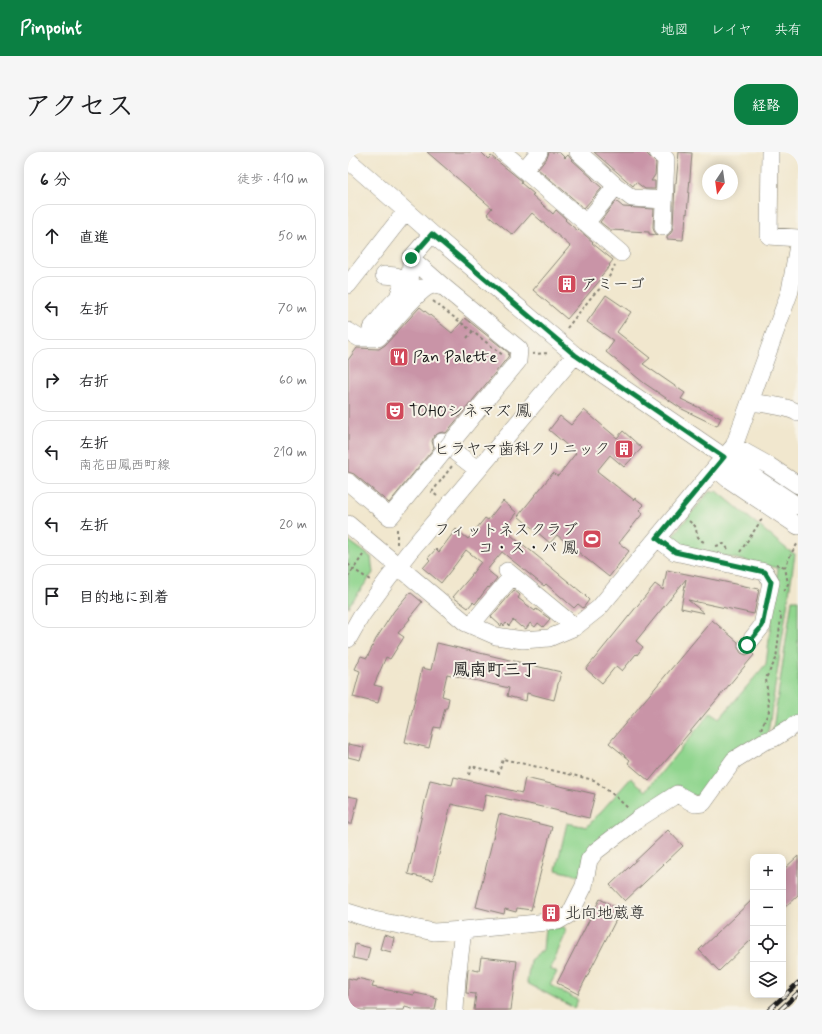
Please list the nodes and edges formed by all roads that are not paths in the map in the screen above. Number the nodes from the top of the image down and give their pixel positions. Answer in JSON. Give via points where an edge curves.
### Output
{"nodes":[{"id":1,"x":503,"y":152,"type":"edge"},
{"id":2,"x":539,"y":152,"type":"edge"},
{"id":3,"x":578,"y":152,"type":"edge"},
{"id":4,"x":658,"y":152,"type":"edge"},
{"id":5,"x":770,"y":152,"type":"edge"},
{"id":6,"x":348,"y":160,"type":"edge"},
{"id":7,"x":524,"y":170,"type":"junction"},
{"id":8,"x":616,"y":186,"type":"junction"},
{"id":9,"x":664,"y":200,"type":"junction"},
{"id":10,"x":406,"y":211,"type":"junction"},
{"id":11,"x":586,"y":223,"type":"junction"},
{"id":12,"x":663,"y":227,"type":"dead end"},
{"id":13,"x":432,"y":234,"type":"junction"},
{"id":14,"x":798,"y":238,"type":"edge"},
{"id":15,"x":798,"y":245,"type":"edge"},
{"id":16,"x":621,"y":253,"type":"road end"},
{"id":17,"x":411,"y":258,"type":"junction"},
{"id":18,"x":384,"y":275,"type":"dead end"},
{"id":19,"x":348,"y":285,"type":"edge"},
{"id":20,"x":445,"y":288,"type":"junction"},
{"id":21,"x":411,"y":292,"type":"junction"},
{"id":22,"x":371,"y":330,"type":"dead end"},
{"id":23,"x":348,"y":331,"type":"edge"},
{"id":24,"x":575,"y":355,"type":"junction"},
{"id":25,"x":750,"y":402,"type":"junction"},
{"id":26,"x":798,"y":414,"type":"edge"},
{"id":27,"x":442,"y":442,"type":"dead end"},
{"id":28,"x":724,"y":457,"type":"junction"},
{"id":29,"x":478,"y":470,"type":"junction"},
{"id":30,"x":348,"y":482,"type":"edge"},
{"id":31,"x":798,"y":486,"type":"edge"},
{"id":32,"x":798,"y":506,"type":"edge"},
{"id":33,"x":348,"y":524,"type":"edge"},
{"id":34,"x":798,"y":526,"type":"edge"},
{"id":35,"x":657,"y":538,"type":"junction"},
{"id":36,"x":398,"y":566,"type":"junction"},
{"id":37,"x":471,"y":625,"type":"junction"},
{"id":38,"x":575,"y":627,"type":"junction"},
{"id":39,"x":348,"y":639,"type":"edge"},
{"id":40,"x":747,"y":645,"type":"dead end"},
{"id":41,"x":798,"y":723,"type":"edge"},
{"id":42,"x":348,"y":912,"type":"edge"},
{"id":43,"x":462,"y":930,"type":"junction"},
{"id":44,"x":455,"y":1010,"type":"edge"}],
"edges":[{"from":1,"to":7,"type":"street"},
{"from":2,"to":7,"type":"street"},
{"from":3,"to":8,"type":"street"},
{"from":4,"to":9,"type":"street","via":[[666,159]]},
{"from":5,"to":14,"type":"street","via":[[769,236]]},
{"from":6,"to":10,"type":"street"},
{"from":7,"to":11,"type":"street"},
{"from":8,"to":9,"type":"street","via":[[632,198]]},
{"from":8,"to":11,"type":"street"},
{"from":9,"to":12,"type":"street"},
{"from":10,"to":13,"type":"street"},
{"from":10,"to":19,"type":"street"},
{"from":11,"to":16,"type":"street"},
{"from":13,"to":17,"type":"street"},
{"from":13,"to":24,"type":"street"},
{"from":15,"to":25,"type":"street","via":[[790,291]]},
{"from":17,"to":20,"type":"street"},
{"from":17,"to":21,"type":"street"},
{"from":18,"to":21,"type":"street","via":[[396,276]]},
{"from":20,"to":21,"type":"street","via":[[437,285]]},
{"from":20,"to":30,"type":"street","bridge":true,"via":[[519,349],[518,361],[390,517]]},
{"from":21,"to":22,"type":"street"},
{"from":21,"to":23,"type":"street","via":[[415,297],[378,338],[359,338]]},
{"from":24,"to":28,"type":"street"},
{"from":24,"to":29,"type":"street"},
{"from":25,"to":26,"type":"street","via":[[784,408]]},
{"from":25,"to":28,"type":"street"},
{"from":27,"to":29,"type":"street"},
{"from":28,"to":31,"type":"street","via":[[768,465]]},
{"from":28,"to":32,"type":"street"},
{"from":28,"to":34,"type":"street","via":[[728,479]]},
{"from":28,"to":35,"type":"street"},
{"from":29,"to":36,"type":"street"},
{"from":33,"to":36,"type":"street"},
{"from":35,"to":38,"type":"street","via":[[599,608]]},
{"from":35,"to":40,"type":"street","via":[[675,552],[765,572],[771,582],[762,626]]},
{"from":36,"to":37,"type":"street"},
{"from":36,"to":39,"type":"street","via":[[361,616]]},
{"from":37,"to":38,"type":"street","via":[[496,636],[523,640],[549,638]]},
{"from":37,"to":38,"type":"street","via":[[510,573]]},
{"from":41,"to":43,"type":"street","via":[[734,760],[703,803],[695,804],[676,794],[596,851],[589,860],[584,886],[570,914],[558,921]]},
{"from":42,"to":43,"type":"street","via":[[434,932]]},
{"from":43,"to":44,"type":"street"}]}
